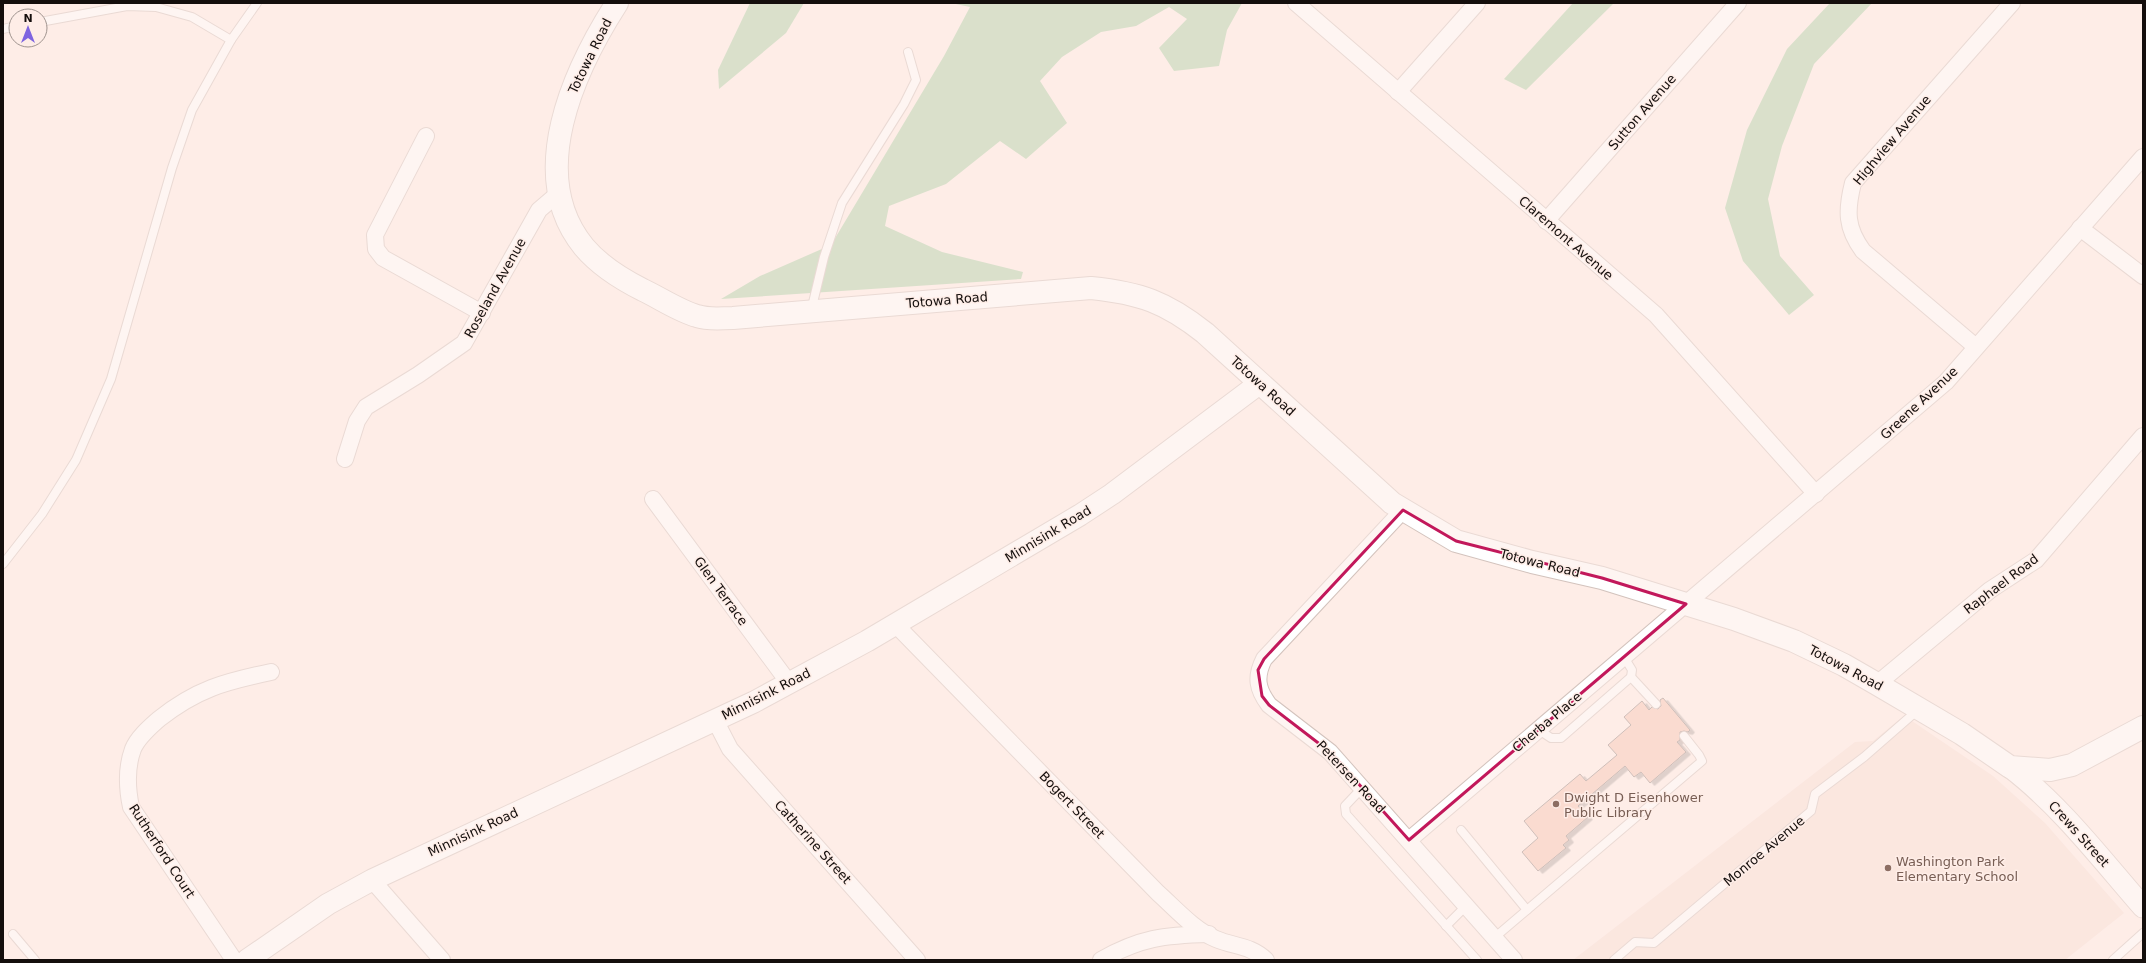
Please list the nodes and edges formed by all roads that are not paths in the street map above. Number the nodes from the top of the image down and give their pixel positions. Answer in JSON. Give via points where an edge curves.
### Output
{"nodes":[{"id":1,"x":257,"y":3,"type":"edge"},
{"id":2,"x":617,"y":3,"type":"edge"},
{"id":3,"x":1296,"y":3,"type":"edge"},
{"id":4,"x":1477,"y":3,"type":"edge"},
{"id":5,"x":1738,"y":3,"type":"edge"},
{"id":6,"x":2012,"y":3,"type":"edge"},
{"id":7,"x":48,"y":21,"type":"edge"},
{"id":8,"x":231,"y":40,"type":"junction"},
{"id":9,"x":908,"y":52,"type":"dead end"},
{"id":10,"x":1398,"y":92,"type":"junction"},
{"id":11,"x":426,"y":136,"type":"dead end"},
{"id":12,"x":2143,"y":157,"type":"edge"},
{"id":13,"x":560,"y":192,"type":"junction"},
{"id":14,"x":1546,"y":221,"type":"junction"},
{"id":15,"x":2080,"y":228,"type":"junction"},
{"id":16,"x":2143,"y":276,"type":"edge"},
{"id":17,"x":810,"y":312,"type":"junction"},
{"id":18,"x":482,"y":313,"type":"junction"},
{"id":19,"x":1976,"y":348,"type":"junction"},
{"id":20,"x":1260,"y":383,"type":"junction"},
{"id":21,"x":2143,"y":436,"type":"edge"},
{"id":22,"x":345,"y":459,"type":"dead end"},
{"id":23,"x":1816,"y":494,"type":"junction"},
{"id":24,"x":654,"y":498,"type":"dead end"},
{"id":25,"x":1403,"y":510,"type":"junction"},
{"id":26,"x":3,"y":564,"type":"edge"},
{"id":27,"x":1686,"y":604,"type":"junction"},
{"id":28,"x":895,"y":624,"type":"junction"},
{"id":29,"x":1624,"y":657,"type":"junction"},
{"id":30,"x":271,"y":672,"type":"dead end"},
{"id":31,"x":1631,"y":677,"type":"junction"},
{"id":32,"x":789,"y":683,"type":"junction"},
{"id":33,"x":1877,"y":684,"type":"junction"},
{"id":34,"x":1656,"y":704,"type":"dead end"},
{"id":35,"x":1920,"y":708,"type":"junction"},
{"id":36,"x":715,"y":720,"type":"junction"},
{"id":37,"x":2143,"y":727,"type":"edge"},
{"id":38,"x":1539,"y":730,"type":"junction"},
{"id":39,"x":1684,"y":736,"type":"dead end"},
{"id":40,"x":2010,"y":767,"type":"junction"},
{"id":41,"x":1363,"y":787,"type":"junction"},
{"id":42,"x":1461,"y":830,"type":"dead end"},
{"id":43,"x":1409,"y":840,"type":"junction"},
{"id":44,"x":372,"y":880,"type":"junction"},
{"id":45,"x":1466,"y":906,"type":"junction"},
{"id":46,"x":2143,"y":907,"type":"edge"},
{"id":47,"x":1527,"y":910,"type":"junction"},
{"id":48,"x":1446,"y":926,"type":"junction"},
{"id":49,"x":2143,"y":933,"type":"edge"},
{"id":50,"x":13,"y":934,"type":"dead end"},
{"id":51,"x":1209,"y":934,"type":"junction"},
{"id":52,"x":1494,"y":938,"type":"junction"},
{"id":53,"x":35,"y":960,"type":"edge"},
{"id":54,"x":234,"y":960,"type":"edge"},
{"id":55,"x":247,"y":960,"type":"edge"},
{"id":56,"x":442,"y":960,"type":"edge"},
{"id":57,"x":917,"y":960,"type":"edge"},
{"id":58,"x":1101,"y":960,"type":"edge"},
{"id":59,"x":1266,"y":960,"type":"edge"},
{"id":60,"x":1477,"y":960,"type":"edge"},
{"id":61,"x":1514,"y":960,"type":"edge"},
{"id":62,"x":1614,"y":960,"type":"edge"},
{"id":63,"x":2113,"y":960,"type":"edge"}],
"edges":[{"from":1,"to":8,"type":"lane"},
{"from":2,"to":13,"type":"main road","name":"Totowa Road","via":[[603,25],[568,101],[559,133],[556,157]]},
{"from":3,"to":10,"type":"street","name":"Claremont Avenue"},
{"from":4,"to":10,"type":"street"},
{"from":5,"to":14,"type":"street","name":"Sutton Avenue"},
{"from":6,"to":19,"type":"street","name":"Highview Avenue","via":[[1853,183],[1848,212],[1854,240],[1863,251]]},
{"from":7,"to":8,"type":"lane","via":[[127,6],[156,7],[192,17]]},
{"from":8,"to":26,"type":"lane","via":[[192,110],[172,168],[111,379],[76,460],[42,514]]},
{"from":9,"to":17,"type":"lane","via":[[916,80],[904,104],[842,203],[824,257]]},
{"from":10,"to":14,"type":"street","name":"Claremont Avenue"},
{"from":11,"to":18,"type":"street","via":[[375,235],[376,249],[383,258]]},
{"from":12,"to":15,"type":"street","name":"Greene Avenue"},
{"from":13,"to":17,"type":"main road","name":"Totowa Road","via":[[572,228],[584,247],[600,263],[622,279],[697,316],[711,319]]},
{"from":13,"to":18,"type":"street","name":"Roseland Avenue","via":[[540,210]]},
{"from":14,"to":23,"type":"street","name":"Claremont Avenue","via":[[1656,315]]},
{"from":15,"to":16,"type":"street"},
{"from":15,"to":19,"type":"street","name":"Greene Avenue"},
{"from":17,"to":20,"type":"main road","name":"Totowa Road","via":[[1091,288],[1123,291],[1158,303],[1182,315]]},
{"from":18,"to":22,"type":"street","name":"Roseland Avenue","via":[[464,343],[366,407],[357,421]]},
{"from":19,"to":23,"type":"street","name":"Greene Avenue","via":[[1946,382]]},
{"from":20,"to":25,"type":"main road","name":"Totowa Road","via":[[1392,503]]},
{"from":20,"to":28,"type":"street","name":"Minnisink Road","via":[[1087,511]]},
{"from":21,"to":33,"type":"street","name":"Raphael Road","via":[[2036,560],[1990,590]]},
{"from":23,"to":27,"type":"street","name":"Greene Avenue"},
{"from":24,"to":32,"type":"street","name":"Glen Terrace"},
{"from":25,"to":27,"type":"main road","name":"Totowa Road","via":[[1456,541],[1602,578]]},
{"from":25,"to":41,"type":"street","name":"Petersen Road","via":[[1264,659],[1258,670],[1262,696],[1270,705],[1318,741]]},
{"from":27,"to":29,"type":"street","name":"Cherba Place"},
{"from":27,"to":33,"type":"main road","name":"Totowa Road","via":[[1794,641]]},
{"from":28,"to":32,"type":"street","name":"Minnisink Road"},
{"from":28,"to":51,"type":"street","name":"Bogert Street","via":[[1158,893]]},
{"from":29,"to":31,"type":"lane","via":[[1632,670]]},
{"from":29,"to":38,"type":"street","name":"Cherba Place"},
{"from":30,"to":54,"type":"street","name":"Rutherford Court","via":[[218,684],[190,697],[151,726],[142,736],[134,748],[129,769],[128,792],[131,807]]},
{"from":31,"to":34,"type":"lane"},
{"from":31,"to":38,"type":"lane","via":[[1562,738],[1551,738]]},
{"from":32,"to":36,"type":"street","name":"Minnisink Road"},
{"from":33,"to":35,"type":"main road","name":"Totowa Road"},
{"from":35,"to":40,"type":"main road","name":"Totowa Road"},
{"from":35,"to":62,"type":"lane","name":"Monroe Avenue","via":[[1864,757],[1815,794],[1811,811],[1654,943],[1635,942]]},
{"from":36,"to":44,"type":"street","name":"Minnisink Road","via":[[500,818]]},
{"from":36,"to":57,"type":"street","name":"Catherine Street","via":[[730,749]]},
{"from":37,"to":40,"type":"main road","name":"Totowa Road","via":[[2072,765],[2050,770]]},
{"from":38,"to":43,"type":"street","name":"Cherba Place"},
{"from":39,"to":47,"type":"lane","via":[[1702,761]]},
{"from":40,"to":46,"type":"street","name":"Crews Street","via":[[2062,814]]},
{"from":41,"to":43,"type":"street","name":"Petersen Road"},
{"from":41,"to":48,"type":"lane","via":[[1344,806],[1346,814]]},
{"from":42,"to":47,"type":"lane"},
{"from":43,"to":45,"type":"street","name":"Petersen Road"},
{"from":44,"to":55,"type":"street","name":"Minnisink Road","via":[[328,904]]},
{"from":44,"to":56,"type":"street"},
{"from":45,"to":48,"type":"lane"},
{"from":45,"to":52,"type":"street","name":"Petersen Road"},
{"from":47,"to":52,"type":"lane"},
{"from":48,"to":60,"type":"lane"},
{"from":49,"to":63,"type":"lane"},
{"from":50,"to":53,"type":"lane"},
{"from":51,"to":58,"type":"street","via":[[1174,935],[1146,940],[1122,948]]},
{"from":51,"to":59,"type":"street","name":"Bogert Street","via":[[1216,939],[1252,948]]},
{"from":52,"to":61,"type":"street","name":"Petersen Road"}]}
